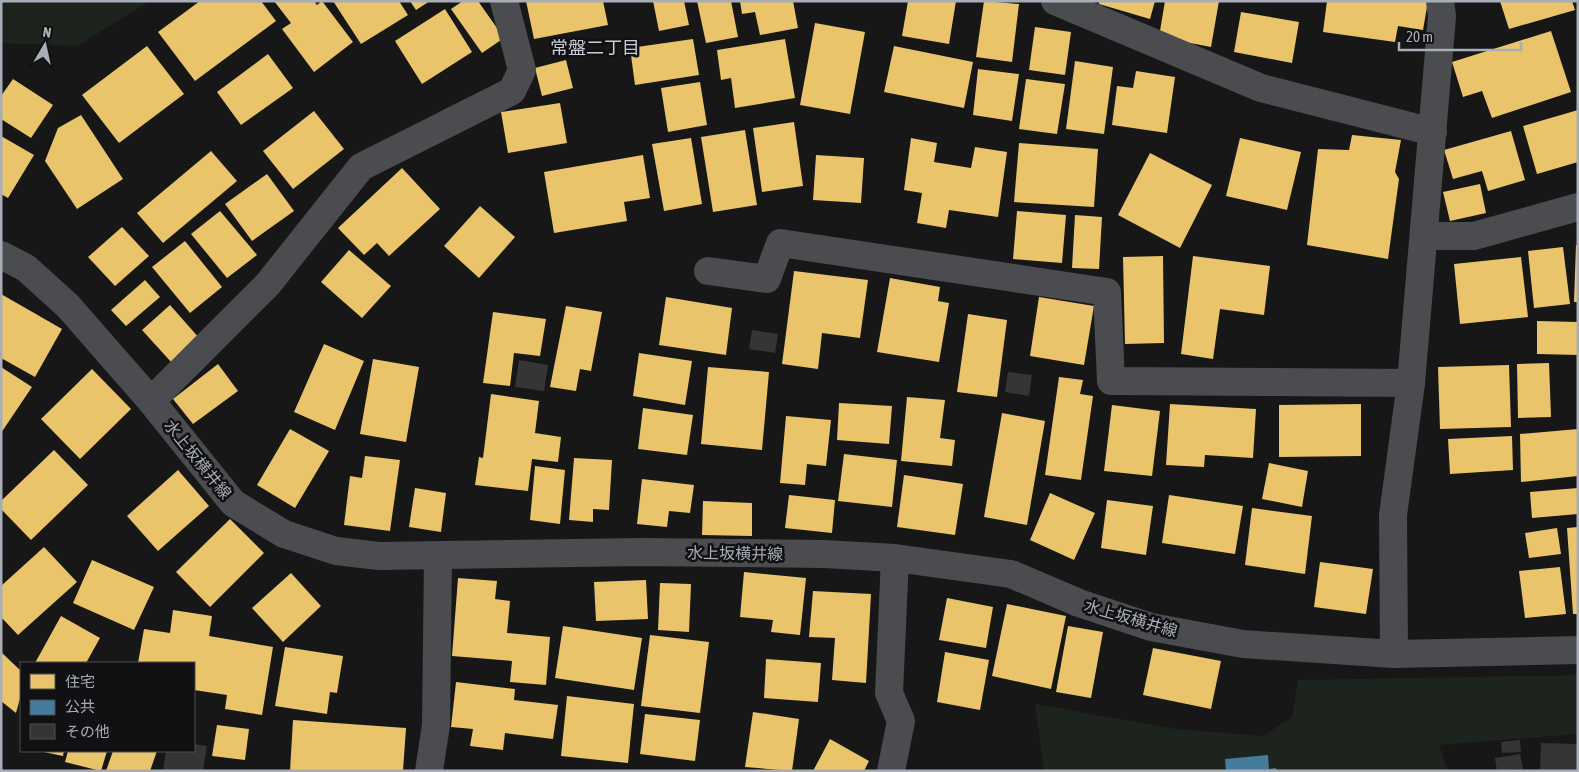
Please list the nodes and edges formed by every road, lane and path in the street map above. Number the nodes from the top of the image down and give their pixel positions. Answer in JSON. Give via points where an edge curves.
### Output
{"nodes":[{"id":1,"x":504,"y":1,"type":"edge"},
{"id":2,"x":1055,"y":1,"type":"edge"},
{"id":3,"x":1440,"y":1,"type":"edge"},
{"id":4,"x":1433,"y":132,"type":"junction"},
{"id":5,"x":1578,"y":207,"type":"edge"},
{"id":6,"x":1424,"y":236,"type":"junction"},
{"id":7,"x":1,"y":255,"type":"edge"},
{"id":8,"x":708,"y":271,"type":"dead end"},
{"id":9,"x":1411,"y":383,"type":"junction"},
{"id":10,"x":151,"y":401,"type":"junction"},
{"id":11,"x":438,"y":556,"type":"junction"},
{"id":12,"x":895,"y":558,"type":"junction"},
{"id":13,"x":1578,"y":650,"type":"edge"},
{"id":14,"x":1394,"y":654,"type":"junction"},
{"id":15,"x":429,"y":771,"type":"edge"},
{"id":16,"x":891,"y":771,"type":"edge"}],
"edges":[{"from":1,"to":10,"type":"street","via":[[522,70],[512,91],[361,167],[268,284]]},
{"from":2,"to":4,"type":"street","via":[[1261,88]]},
{"from":3,"to":4,"type":"street","via":[[1442,16]]},
{"from":4,"to":6,"type":"street"},
{"from":5,"to":6,"type":"street","via":[[1474,236]]},
{"from":6,"to":9,"type":"street"},
{"from":7,"to":10,"type":"street","name":"水上坂横井線","via":[[26,268],[68,306]]},
{"from":8,"to":9,"type":"street","via":[[767,279],[780,243],[1107,292],[1111,381]]},
{"from":9,"to":14,"type":"street","via":[[1393,515]]},
{"from":10,"to":11,"type":"street","name":"水上坂横井線","via":[[233,503],[284,534],[336,551],[379,556]]},
{"from":11,"to":12,"type":"street","name":"水上坂横井線","via":[[640,552]]},
{"from":11,"to":15,"type":"street","via":[[436,725]]},
{"from":12,"to":14,"type":"street","name":"水上坂横井線","via":[[1011,574],[1079,603],[1151,627],[1243,644]]},
{"from":12,"to":16,"type":"street","via":[[889,693],[901,721]]},
{"from":13,"to":14,"type":"street","name":"水上坂横井線"}]}
